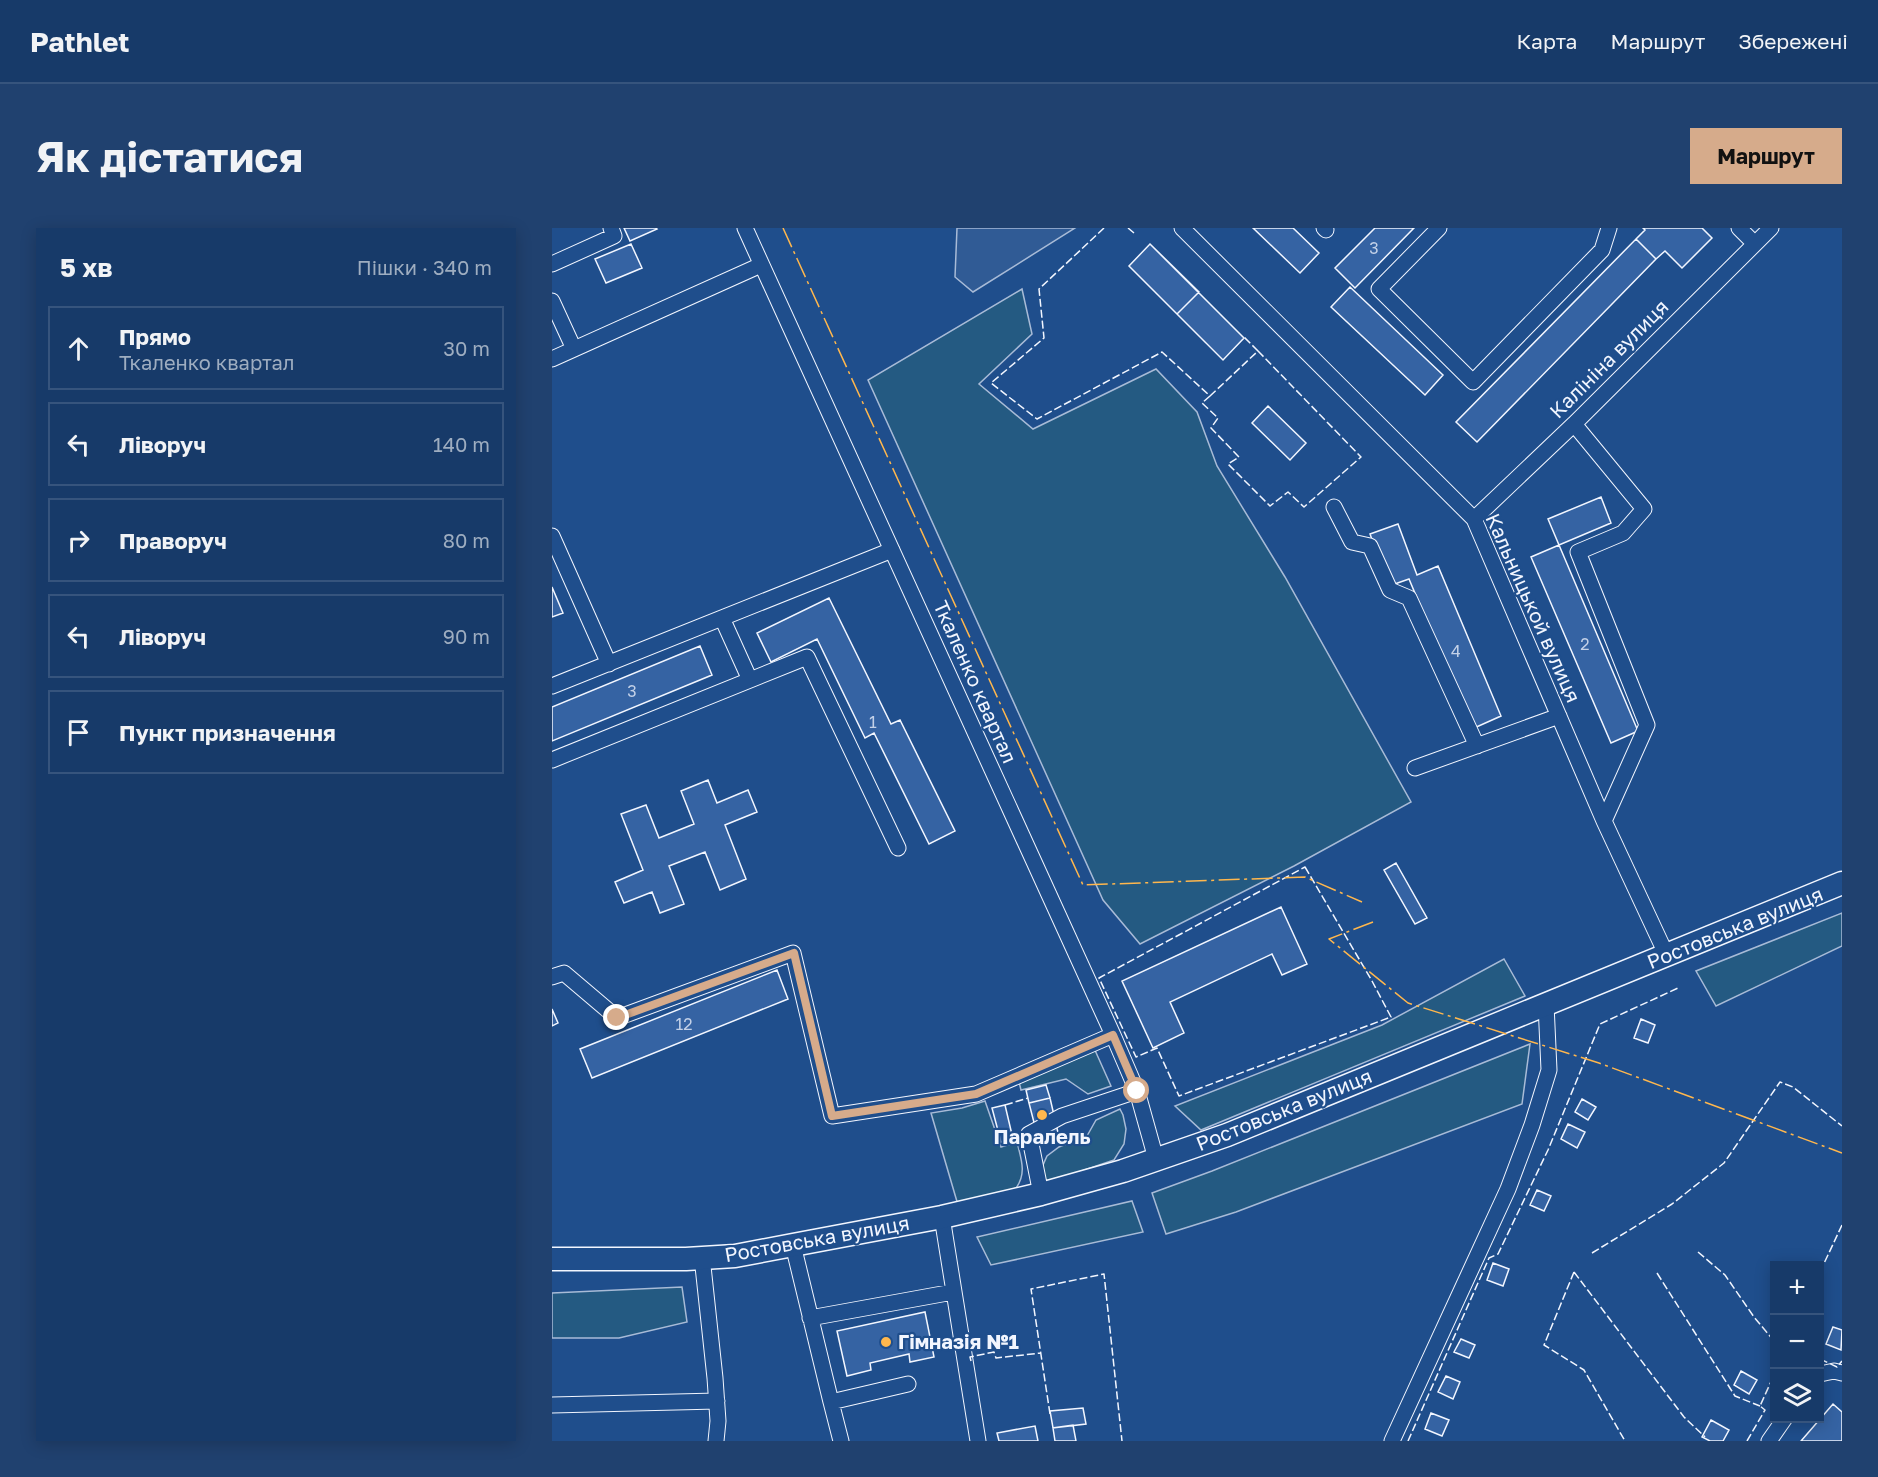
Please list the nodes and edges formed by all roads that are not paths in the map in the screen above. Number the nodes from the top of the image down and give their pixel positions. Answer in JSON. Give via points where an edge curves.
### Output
{"nodes":[{"id":1,"x":611,"y":228,"type":"edge"},
{"id":2,"x":745,"y":228,"type":"edge"},
{"id":3,"x":1182,"y":228,"type":"edge"},
{"id":4,"x":1438,"y":228,"type":"edge"},
{"id":5,"x":1609,"y":228,"type":"edge"},
{"id":6,"x":1739,"y":228,"type":"edge"},
{"id":7,"x":1772,"y":228,"type":"edge"},
{"id":8,"x":1755,"y":244,"type":"junction"},
{"id":9,"x":552,"y":264,"type":"edge"},
{"id":10,"x":761,"y":265,"type":"junction"},
{"id":11,"x":552,"y":301,"type":"edge"},
{"id":12,"x":574,"y":349,"type":"junction"},
{"id":13,"x":552,"y":359,"type":"edge"},
{"id":14,"x":1574,"y":424,"type":"junction"},
{"id":15,"x":1334,"y":507,"type":"dead end"},
{"id":16,"x":1474,"y":519,"type":"junction"},
{"id":17,"x":552,"y":536,"type":"edge"},
{"id":18,"x":892,"y":550,"type":"junction"},
{"id":19,"x":722,"y":618,"type":"junction"},
{"id":20,"x":609,"y":664,"type":"junction"},
{"id":21,"x":750,"y":680,"type":"junction"},
{"id":22,"x":552,"y":686,"type":"edge"},
{"id":23,"x":1559,"y":716,"type":"junction"},
{"id":24,"x":1477,"y":746,"type":"junction"},
{"id":25,"x":552,"y":760,"type":"edge"},
{"id":26,"x":1415,"y":768,"type":"dead end"},
{"id":27,"x":1604,"y":821,"type":"junction"},
{"id":28,"x":898,"y":848,"type":"dead end"},
{"id":29,"x":1842,"y":883,"type":"edge"},
{"id":30,"x":1667,"y":956,"type":"junction"},
{"id":31,"x":552,"y":977,"type":"edge"},
{"id":32,"x":1546,"y":1004,"type":"junction"},
{"id":33,"x":1113,"y":1035,"type":"junction"},
{"id":34,"x":1137,"y":1091,"type":"junction"},
{"id":35,"x":1156,"y":1159,"type":"junction"},
{"id":36,"x":1041,"y":1194,"type":"junction"},
{"id":37,"x":942,"y":1217,"type":"junction"},
{"id":38,"x":793,"y":1245,"type":"junction"},
{"id":39,"x":702,"y":1257,"type":"junction"},
{"id":40,"x":552,"y":1259,"type":"edge"},
{"id":41,"x":953,"y":1292,"type":"junction"},
{"id":42,"x":810,"y":1318,"type":"junction"},
{"id":43,"x":1824,"y":1373,"type":"edge"},
{"id":44,"x":1842,"y":1373,"type":"edge"},
{"id":45,"x":908,"y":1384,"type":"dead end"},
{"id":46,"x":717,"y":1401,"type":"junction"},
{"id":47,"x":831,"y":1401,"type":"junction"},
{"id":48,"x":552,"y":1405,"type":"edge"},
{"id":49,"x":1782,"y":1423,"type":"edge"},
{"id":50,"x":716,"y":1441,"type":"edge"},
{"id":51,"x":841,"y":1441,"type":"edge"},
{"id":52,"x":978,"y":1441,"type":"edge"},
{"id":53,"x":1392,"y":1441,"type":"edge"},
{"id":54,"x":1769,"y":1441,"type":"edge"}],
"edges":[{"from":1,"to":9,"type":"street","via":[[614,236]]},
{"from":2,"to":10,"type":"street","name":"Ткаленко квартал"},
{"from":3,"to":16,"type":"street","name":"Кальницькой вулиця"},
{"from":4,"to":5,"type":"street","via":[[1379,289],[1473,382],[1602,250]]},
{"from":6,"to":8,"type":"street"},
{"from":7,"to":8,"type":"street","name":"Калініна вулиця"},
{"from":8,"to":14,"type":"street","name":"Калініна вулиця"},
{"from":10,"to":12,"type":"street"},
{"from":10,"to":18,"type":"street","name":"Ткаленко квартал"},
{"from":11,"to":12,"type":"street"},
{"from":12,"to":13,"type":"street"},
{"from":14,"to":16,"type":"street","name":"Калініна вулиця"},
{"from":14,"to":27,"type":"street","via":[[1644,509],[1623,533],[1578,552],[1647,725]]},
{"from":15,"to":24,"type":"street","via":[[1352,542],[1370,546],[1390,590],[1409,598]]},
{"from":16,"to":23,"type":"street","name":"Кальницькой вулиця"},
{"from":17,"to":20,"type":"street"},
{"from":18,"to":19,"type":"street"},
{"from":18,"to":33,"type":"street","name":"Ткаленко квартал"},
{"from":19,"to":20,"type":"street"},
{"from":19,"to":21,"type":"street"},
{"from":20,"to":22,"type":"street"},
{"from":21,"to":25,"type":"street"},
{"from":21,"to":28,"type":"street","via":[[807,657]]},
{"from":23,"to":24,"type":"street"},
{"from":23,"to":27,"type":"street","name":"Кальницькой вулиця"},
{"from":24,"to":26,"type":"street"},
{"from":27,"to":30,"type":"street","name":"Кальницькой вулиця"},
{"from":29,"to":30,"type":"highway","name":"Ростовська вулиця"},
{"from":30,"to":32,"type":"highway","name":"Ростовська вулиця"},
{"from":31,"to":33,"type":"street","via":[[564,973],[617,1018],[794,953],[832,1116],[976,1094]]},
{"from":32,"to":35,"type":"highway","name":"Ростовська вулиця","via":[[1227,1135]]},
{"from":32,"to":53,"type":"street","via":[[1549,1070],[1532,1125],[1503,1199]]},
{"from":33,"to":34,"type":"street","name":"Ткаленко квартал"},
{"from":34,"to":35,"type":"street","name":"Ткаленко квартал"},
{"from":34,"to":36,"type":"street","via":[[1062,1116],[1029,1134]]},
{"from":35,"to":36,"type":"highway","name":"Ростовська вулиця"},
{"from":36,"to":37,"type":"highway","name":"Ростовська вулиця"},
{"from":37,"to":38,"type":"highway","name":"Ростовська вулиця"},
{"from":37,"to":41,"type":"street"},
{"from":38,"to":39,"type":"highway","name":"Ростовська вулиця","via":[[735,1256]]},
{"from":38,"to":42,"type":"street"},
{"from":39,"to":40,"type":"highway","name":"Ростовська вулиця"},
{"from":39,"to":46,"type":"street"},
{"from":41,"to":42,"type":"street"},
{"from":41,"to":52,"type":"street"},
{"from":42,"to":47,"type":"street"},
{"from":43,"to":44,"type":"street"},
{"from":45,"to":47,"type":"street"},
{"from":46,"to":48,"type":"street"},
{"from":46,"to":50,"type":"street"},
{"from":47,"to":51,"type":"street"},
{"from":49,"to":54,"type":"street"}]}
